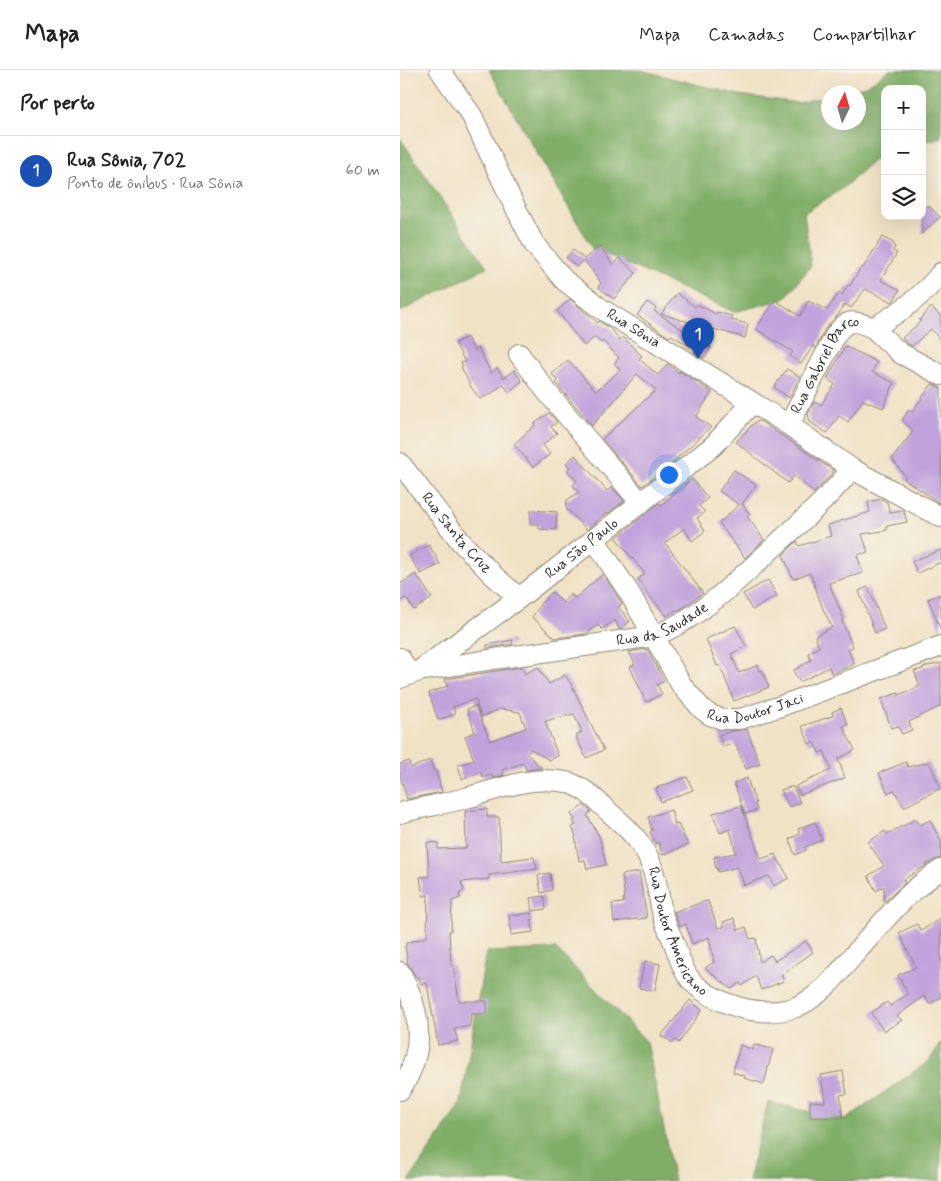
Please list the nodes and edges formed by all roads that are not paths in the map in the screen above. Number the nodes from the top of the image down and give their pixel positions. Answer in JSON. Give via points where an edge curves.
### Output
{"nodes":[{"id":1,"x":440,"y":70,"type":"edge"},
{"id":2,"x":941,"y":274,"type":"edge"},
{"id":3,"x":873,"y":328,"type":"junction"},
{"id":4,"x":519,"y":354,"type":"dead end"},
{"id":5,"x":941,"y":375,"type":"edge"},
{"id":6,"x":752,"y":403,"type":"junction"},
{"id":7,"x":789,"y":425,"type":"junction"},
{"id":8,"x":400,"y":462,"type":"edge"},
{"id":9,"x":852,"y":469,"type":"junction"},
{"id":10,"x":641,"y":503,"type":"junction"},
{"id":11,"x":941,"y":517,"type":"edge"},
{"id":12,"x":594,"y":539,"type":"junction"},
{"id":13,"x":519,"y":598,"type":"junction"},
{"id":14,"x":654,"y":636,"type":"junction"},
{"id":15,"x":941,"y":646,"type":"edge"},
{"id":16,"x":407,"y":670,"type":"edge"},
{"id":17,"x":400,"y":813,"type":"edge"},
{"id":18,"x":941,"y":870,"type":"edge"},
{"id":19,"x":400,"y":972,"type":"edge"},
{"id":20,"x":400,"y":1090,"type":"edge"}],
"edges":[{"from":1,"to":6,"type":"street","name":"Rua Sônia","via":[[472,116],[534,244],[564,280],[600,308]]},
{"from":2,"to":3,"type":"street","name":"Rua Gabriel Barco","via":[[920,297]]},
{"from":3,"to":5,"type":"street","via":[[900,353]]},
{"from":3,"to":7,"type":"street","name":"Rua Gabriel Barco","via":[[850,322],[840,328]]},
{"from":4,"to":10,"type":"street"},
{"from":6,"to":7,"type":"street","name":"Rua Sônia"},
{"from":6,"to":10,"type":"street","name":"Rua São Paulo","via":[[713,446]]},
{"from":7,"to":9,"type":"street","name":"Rua Sônia"},
{"from":8,"to":13,"type":"street","name":"Rua Santa Cruz","via":[[461,542]]},
{"from":9,"to":11,"type":"street","name":"Rua Sônia"},
{"from":9,"to":14,"type":"street","name":"Rua da Saudade","via":[[824,501],[720,595],[673,629]]},
{"from":10,"to":12,"type":"street","name":"Rua São Paulo"},
{"from":12,"to":13,"type":"street","name":"Rua São Paulo"},
{"from":12,"to":14,"type":"street","name":"Rua Doutor Jaci"},
{"from":13,"to":16,"type":"street","name":"Rua São Paulo"},
{"from":14,"to":15,"type":"street","name":"Rua Doutor Jaci","via":[[682,686],[695,702],[710,715],[731,720],[792,702]]},
{"from":14,"to":16,"type":"street","name":"Rua da Saudade"},
{"from":17,"to":18,"type":"street","name":"Rua Doutor Americano","via":[[521,782],[551,780],[580,787],[629,830],[648,855],[663,918],[687,975],[719,1001],[748,1010],[785,1010],[810,999],[832,980],[907,896]]},
{"from":19,"to":20,"type":"street","via":[[414,1006],[418,1034],[417,1057]]}]}
